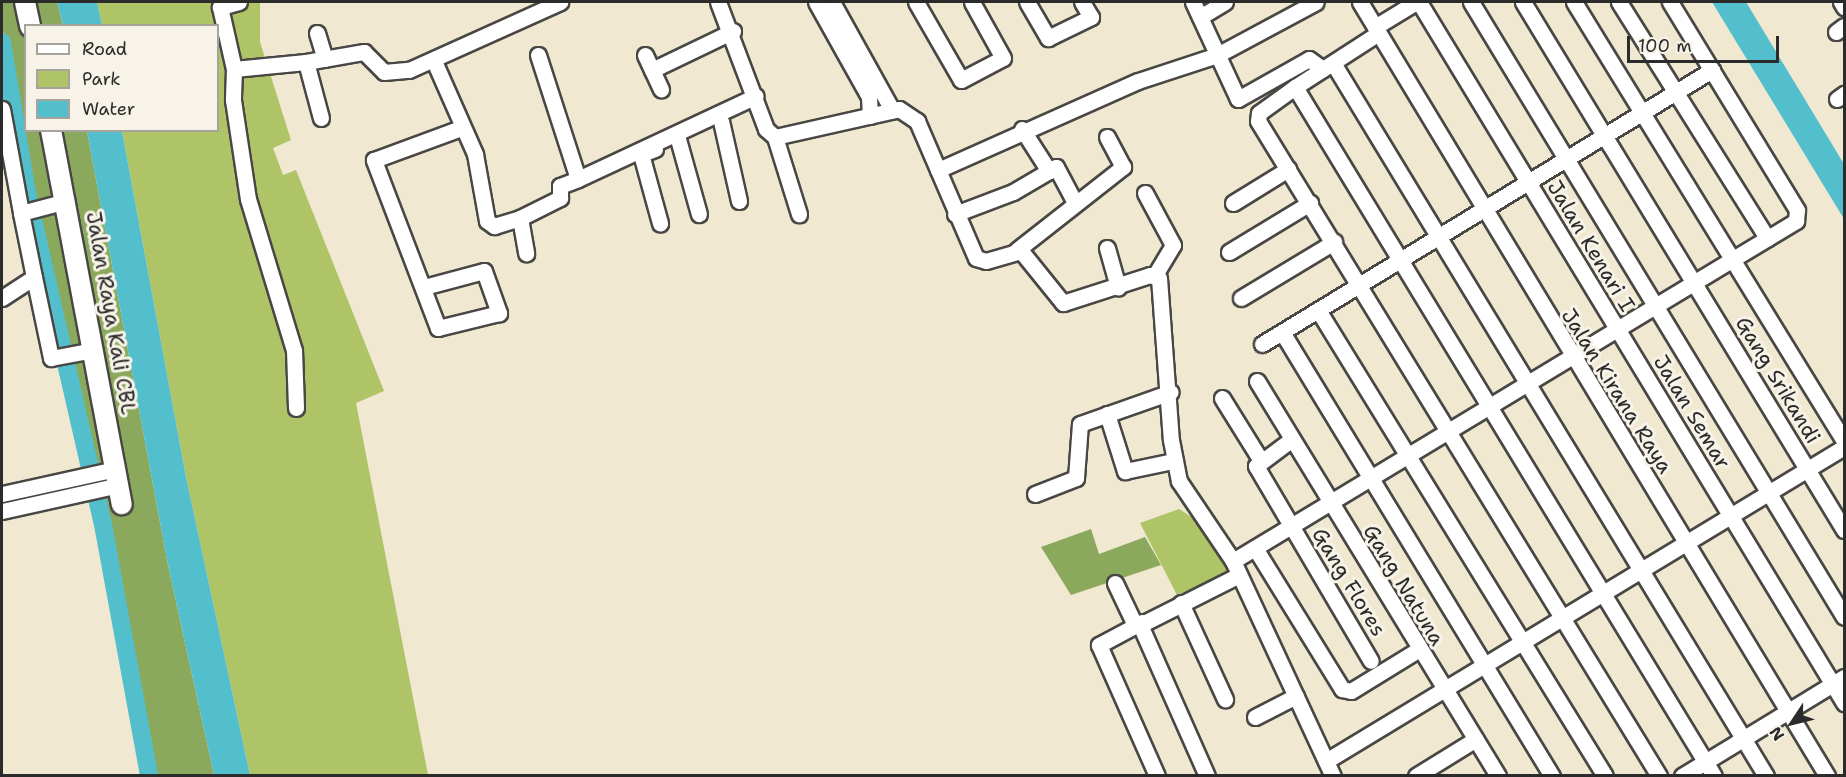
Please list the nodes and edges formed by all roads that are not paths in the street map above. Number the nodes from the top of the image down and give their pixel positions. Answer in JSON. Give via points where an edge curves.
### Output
{"nodes":[{"id":1,"x":25,"y":2,"type":"edge"},
{"id":2,"x":239,"y":2,"type":"edge"},
{"id":3,"x":560,"y":2,"type":"edge"},
{"id":4,"x":718,"y":2,"type":"edge"},
{"id":5,"x":816,"y":2,"type":"edge"},
{"id":6,"x":832,"y":2,"type":"edge"},
{"id":7,"x":916,"y":2,"type":"edge"},
{"id":8,"x":972,"y":2,"type":"edge"},
{"id":9,"x":1027,"y":2,"type":"edge"},
{"id":10,"x":1082,"y":2,"type":"edge"},
{"id":11,"x":1193,"y":2,"type":"edge"},
{"id":12,"x":1225,"y":2,"type":"edge"},
{"id":13,"x":1316,"y":2,"type":"edge"},
{"id":14,"x":1360,"y":2,"type":"edge"},
{"id":15,"x":1418,"y":2,"type":"edge"},
{"id":16,"x":1471,"y":2,"type":"edge"},
{"id":17,"x":1523,"y":2,"type":"edge"},
{"id":18,"x":1574,"y":2,"type":"edge"},
{"id":19,"x":1619,"y":2,"type":"edge"},
{"id":20,"x":1670,"y":2,"type":"edge"},
{"id":21,"x":1841,"y":2,"type":"edge"},
{"id":22,"x":1298,"y":6,"type":"edge"},
{"id":23,"x":1845,"y":7,"type":"edge"},
{"id":24,"x":1200,"y":17,"type":"junction"},
{"id":25,"x":30,"y":24,"type":"edge"},
{"id":26,"x":1376,"y":30,"type":"junction"},
{"id":27,"x":733,"y":31,"type":"junction"},
{"id":28,"x":317,"y":33,"type":"dead end"},
{"id":29,"x":645,"y":55,"type":"dead end"},
{"id":30,"x":1217,"y":55,"type":"junction"},
{"id":31,"x":538,"y":56,"type":"dead end"},
{"id":32,"x":325,"y":59,"type":"junction"},
{"id":33,"x":434,"y":61,"type":"junction"},
{"id":34,"x":306,"y":62,"type":"junction"},
{"id":35,"x":1328,"y":66,"type":"junction"},
{"id":36,"x":234,"y":69,"type":"junction"},
{"id":37,"x":652,"y":70,"type":"junction"},
{"id":38,"x":1712,"y":70,"type":"junction"},
{"id":39,"x":1294,"y":87,"type":"junction"},
{"id":40,"x":661,"y":89,"type":"dead end"},
{"id":41,"x":1676,"y":93,"type":"junction"},
{"id":42,"x":758,"y":101,"type":"junction"},
{"id":43,"x":2,"y":109,"type":"edge"},
{"id":44,"x":892,"y":110,"type":"junction"},
{"id":45,"x":1645,"y":113,"type":"junction"},
{"id":46,"x":870,"y":116,"type":"junction"},
{"id":47,"x":321,"y":118,"type":"dead end"},
{"id":48,"x":721,"y":121,"type":"junction"},
{"id":49,"x":461,"y":128,"type":"junction"},
{"id":50,"x":1022,"y":129,"type":"junction"},
{"id":51,"x":51,"y":132,"type":"edge"},
{"id":52,"x":775,"y":137,"type":"junction"},
{"id":53,"x":1107,"y":137,"type":"dead end"},
{"id":54,"x":1605,"y":137,"type":"junction"},
{"id":55,"x":678,"y":139,"type":"junction"},
{"id":56,"x":1568,"y":160,"type":"junction"},
{"id":57,"x":1288,"y":169,"type":"junction"},
{"id":58,"x":938,"y":170,"type":"junction"},
{"id":59,"x":1049,"y":171,"type":"junction"},
{"id":60,"x":578,"y":179,"type":"junction"},
{"id":61,"x":1529,"y":184,"type":"junction"},
{"id":62,"x":1145,"y":193,"type":"dead end"},
{"id":63,"x":66,"y":201,"type":"junction"},
{"id":64,"x":739,"y":201,"type":"dead end"},
{"id":65,"x":1075,"y":202,"type":"junction"},
{"id":66,"x":1233,"y":203,"type":"dead end"},
{"id":67,"x":1310,"y":203,"type":"junction"},
{"id":68,"x":1484,"y":209,"type":"junction"},
{"id":69,"x":29,"y":212,"type":"junction"},
{"id":70,"x":699,"y":214,"type":"dead end"},
{"id":71,"x":799,"y":214,"type":"dead end"},
{"id":72,"x":954,"y":214,"type":"junction"},
{"id":73,"x":520,"y":218,"type":"junction"},
{"id":74,"x":660,"y":224,"type":"dead end"},
{"id":75,"x":1439,"y":236,"type":"junction"},
{"id":76,"x":1767,"y":238,"type":"junction"},
{"id":77,"x":1334,"y":242,"type":"junction"},
{"id":78,"x":1107,"y":248,"type":"dead end"},
{"id":79,"x":1017,"y":250,"type":"junction"},
{"id":80,"x":1229,"y":252,"type":"dead end"},
{"id":81,"x":526,"y":253,"type":"dead end"},
{"id":82,"x":1735,"y":260,"type":"junction"},
{"id":83,"x":1401,"y":261,"type":"junction"},
{"id":84,"x":1155,"y":275,"type":"junction"},
{"id":85,"x":34,"y":278,"type":"junction"},
{"id":86,"x":1695,"y":283,"type":"junction"},
{"id":87,"x":424,"y":287,"type":"junction"},
{"id":88,"x":1118,"y":287,"type":"junction"},
{"id":89,"x":1361,"y":287,"type":"junction"},
{"id":90,"x":2,"y":298,"type":"edge"},
{"id":91,"x":1241,"y":298,"type":"dead end"},
{"id":92,"x":1657,"y":307,"type":"junction"},
{"id":93,"x":1318,"y":310,"type":"junction"},
{"id":94,"x":1617,"y":329,"type":"junction"},
{"id":95,"x":1282,"y":332,"type":"junction"},
{"id":96,"x":1262,"y":344,"type":"dead end"},
{"id":97,"x":94,"y":350,"type":"junction"},
{"id":98,"x":1570,"y":356,"type":"junction"},
{"id":99,"x":1257,"y":381,"type":"dead end"},
{"id":100,"x":1527,"y":383,"type":"junction"},
{"id":101,"x":1171,"y":392,"type":"junction"},
{"id":102,"x":1222,"y":398,"type":"dead end"},
{"id":103,"x":1488,"y":407,"type":"junction"},
{"id":104,"x":296,"y":408,"type":"dead end"},
{"id":105,"x":1107,"y":414,"type":"junction"},
{"id":106,"x":1451,"y":431,"type":"junction"},
{"id":107,"x":1292,"y":439,"type":"junction"},
{"id":108,"x":1845,"y":441,"type":"edge"},
{"id":109,"x":1845,"y":447,"type":"edge"},
{"id":110,"x":1412,"y":455,"type":"junction"},
{"id":111,"x":1260,"y":459,"type":"junction"},
{"id":112,"x":1173,"y":461,"type":"junction"},
{"id":113,"x":1809,"y":470,"type":"junction"},
{"id":114,"x":108,"y":478,"type":"junction"},
{"id":115,"x":1371,"y":478,"type":"junction"},
{"id":116,"x":2,"y":494,"type":"edge"},
{"id":117,"x":1035,"y":494,"type":"dead end"},
{"id":118,"x":1770,"y":494,"type":"junction"},
{"id":119,"x":1329,"y":500,"type":"junction"},
{"id":120,"x":122,"y":504,"type":"dead end"},
{"id":121,"x":2,"y":511,"type":"edge"},
{"id":122,"x":1732,"y":517,"type":"junction"},
{"id":123,"x":1290,"y":524,"type":"junction"},
{"id":124,"x":1845,"y":530,"type":"edge"},
{"id":125,"x":1686,"y":543,"type":"junction"},
{"id":126,"x":1255,"y":548,"type":"junction"},
{"id":127,"x":1236,"y":568,"type":"junction"},
{"id":128,"x":1641,"y":570,"type":"junction"},
{"id":129,"x":1115,"y":583,"type":"dead end"},
{"id":130,"x":1603,"y":596,"type":"junction"},
{"id":131,"x":1181,"y":603,"type":"junction"},
{"id":132,"x":1845,"y":617,"type":"edge"},
{"id":133,"x":1563,"y":619,"type":"junction"},
{"id":134,"x":1138,"y":624,"type":"junction"},
{"id":135,"x":1523,"y":642,"type":"junction"},
{"id":136,"x":1418,"y":650,"type":"junction"},
{"id":137,"x":1371,"y":661,"type":"dead end"},
{"id":138,"x":1485,"y":666,"type":"junction"},
{"id":139,"x":1839,"y":680,"type":"edge"},
{"id":140,"x":1443,"y":691,"type":"junction"},
{"id":141,"x":1296,"y":696,"type":"junction"},
{"id":142,"x":1225,"y":699,"type":"dead end"},
{"id":143,"x":1845,"y":703,"type":"edge"},
{"id":144,"x":1787,"y":709,"type":"junction"},
{"id":145,"x":1255,"y":717,"type":"dead end"},
{"id":146,"x":1743,"y":738,"type":"junction"},
{"id":147,"x":1476,"y":739,"type":"junction"},
{"id":148,"x":1326,"y":760,"type":"junction"},
{"id":149,"x":1705,"y":761,"type":"junction"},
{"id":150,"x":1157,"y":776,"type":"edge"},
{"id":151,"x":1207,"y":776,"type":"edge"},
{"id":152,"x":1333,"y":776,"type":"edge"},
{"id":153,"x":1416,"y":776,"type":"edge"},
{"id":154,"x":1498,"y":776,"type":"edge"},
{"id":155,"x":1552,"y":776,"type":"edge"},
{"id":156,"x":1605,"y":776,"type":"edge"},
{"id":157,"x":1659,"y":776,"type":"edge"},
{"id":158,"x":1682,"y":776,"type":"edge"},
{"id":159,"x":1714,"y":776,"type":"edge"},
{"id":160,"x":1766,"y":776,"type":"edge"},
{"id":161,"x":1827,"y":776,"type":"edge"}],
"edges":[{"from":1,"to":25,"type":"main road"},
{"from":2,"to":36,"type":"street","via":[[220,7]]},
{"from":3,"to":33,"type":"street"},
{"from":4,"to":27,"type":"street"},
{"from":5,"to":46,"type":"street","via":[[869,97]]},
{"from":6,"to":44,"type":"street"},
{"from":7,"to":8,"type":"street","via":[[961,80],[1003,58]]},
{"from":9,"to":10,"type":"street","via":[[1048,38],[1091,17]]},
{"from":11,"to":24,"type":"street"},
{"from":12,"to":24,"type":"street"},
{"from":13,"to":22,"type":"street"},
{"from":14,"to":26,"type":"street","name":"Jalan Kirana Raya"},
{"from":15,"to":26,"type":"street"},
{"from":15,"to":61,"type":"street"},
{"from":16,"to":56,"type":"street"},
{"from":17,"to":54,"type":"street","name":"Gang Srikandi"},
{"from":18,"to":45,"type":"street"},
{"from":19,"to":41,"type":"street"},
{"from":20,"to":38,"type":"street"},
{"from":21,"to":23,"type":"street"},
{"from":22,"to":30,"type":"street"},
{"from":24,"to":30,"type":"street"},
{"from":26,"to":35,"type":"street"},
{"from":26,"to":68,"type":"street","name":"Jalan Kirana Raya"},
{"from":27,"to":37,"type":"street"},
{"from":27,"to":42,"type":"street"},
{"from":28,"to":32,"type":"street"},
{"from":29,"to":37,"type":"street"},
{"from":30,"to":35,"type":"street","via":[[1238,99],[1309,59]]},
{"from":30,"to":50,"type":"street","via":[[1138,81]]},
{"from":31,"to":60,"type":"street"},
{"from":32,"to":33,"type":"street","via":[[364,52],[387,73]]},
{"from":32,"to":34,"type":"street"},
{"from":33,"to":49,"type":"street"},
{"from":34,"to":36,"type":"street"},
{"from":34,"to":47,"type":"street"},
{"from":35,"to":39,"type":"street"},
{"from":35,"to":75,"type":"street"},
{"from":36,"to":104,"type":"street","via":[[233,100],[248,199],[294,350]]},
{"from":37,"to":40,"type":"street"},
{"from":38,"to":41,"type":"street"},
{"from":38,"to":76,"type":"street","via":[[1797,210],[1796,221]]},
{"from":39,"to":57,"type":"street","via":[[1257,118]]},
{"from":39,"to":83,"type":"street"},
{"from":41,"to":45,"type":"street"},
{"from":41,"to":76,"type":"street"},
{"from":42,"to":48,"type":"street"},
{"from":42,"to":52,"type":"street"},
{"from":42,"to":60,"type":"street"},
{"from":43,"to":69,"type":"street"},
{"from":44,"to":46,"type":"street"},
{"from":44,"to":58,"type":"street","via":[[917,120]]},
{"from":45,"to":54,"type":"street"},
{"from":45,"to":82,"type":"street"},
{"from":46,"to":52,"type":"street"},
{"from":48,"to":55,"type":"street"},
{"from":48,"to":64,"type":"street"},
{"from":49,"to":73,"type":"street","via":[[474,154],[487,222],[494,225]]},
{"from":49,"to":87,"type":"street","via":[[374,160]]},
{"from":50,"to":58,"type":"street"},
{"from":50,"to":59,"type":"street"},
{"from":51,"to":63,"type":"main road","name":"Jalan Raya Kali CBL"},
{"from":52,"to":71,"type":"street"},
{"from":53,"to":65,"type":"street","via":[[1123,167]]},
{"from":54,"to":56,"type":"street"},
{"from":54,"to":86,"type":"street","name":"Gang Srikandi"},
{"from":55,"to":70,"type":"street"},
{"from":55,"to":74,"type":"street","via":[[640,154]]},
{"from":56,"to":61,"type":"street"},
{"from":56,"to":92,"type":"street"},
{"from":57,"to":66,"type":"street"},
{"from":57,"to":67,"type":"street"},
{"from":58,"to":72,"type":"street"},
{"from":59,"to":65,"type":"street","via":[[1056,167]]},
{"from":59,"to":72,"type":"street","via":[[1013,192]]},
{"from":60,"to":73,"type":"street","via":[[560,186],[560,198]]},
{"from":61,"to":68,"type":"street"},
{"from":61,"to":94,"type":"street","name":"Jalan Kenari I"},
{"from":62,"to":84,"type":"street","via":[[1173,245]]},
{"from":63,"to":69,"type":"street"},
{"from":63,"to":97,"type":"main road","name":"Jalan Raya Kali CBL"},
{"from":65,"to":79,"type":"street"},
{"from":67,"to":77,"type":"street"},
{"from":67,"to":80,"type":"street"},
{"from":68,"to":75,"type":"street"},
{"from":68,"to":98,"type":"street","name":"Jalan Kirana Raya"},
{"from":69,"to":85,"type":"street"},
{"from":72,"to":79,"type":"street","via":[[976,258],[986,261]]},
{"from":73,"to":81,"type":"street"},
{"from":75,"to":83,"type":"street"},
{"from":75,"to":100,"type":"street"},
{"from":76,"to":82,"type":"street"},
{"from":77,"to":89,"type":"street"},
{"from":77,"to":91,"type":"street"},
{"from":78,"to":88,"type":"street"},
{"from":79,"to":88,"type":"street","via":[[1028,255],[1047,289],[1063,303]]},
{"from":82,"to":86,"type":"street"},
{"from":82,"to":108,"type":"street"},
{"from":83,"to":89,"type":"street"},
{"from":83,"to":103,"type":"street"},
{"from":84,"to":88,"type":"street"},
{"from":84,"to":101,"type":"street","via":[[1165,313]]},
{"from":85,"to":90,"type":"street"},
{"from":85,"to":97,"type":"street","via":[[51,358]]},
{"from":86,"to":92,"type":"street"},
{"from":86,"to":113,"type":"street","name":"Gang Srikandi"},
{"from":87,"to":87,"type":"street","via":[[441,330],[499,314],[484,271]]},
{"from":89,"to":93,"type":"street"},
{"from":89,"to":106,"type":"street"},
{"from":92,"to":94,"type":"street"},
{"from":92,"to":118,"type":"street"},
{"from":93,"to":95,"type":"street"},
{"from":93,"to":110,"type":"street"},
{"from":94,"to":98,"type":"street"},
{"from":94,"to":122,"type":"street","name":"Jalan Semar"},
{"from":95,"to":96,"type":"street"},
{"from":95,"to":115,"type":"street"},
{"from":97,"to":114,"type":"main road","name":"Jalan Raya Kali CBL"},
{"from":98,"to":100,"type":"street"},
{"from":98,"to":125,"type":"street","name":"Jalan Kirana Raya"},
{"from":99,"to":107,"type":"street","name":"Gang Natuna"},
{"from":100,"to":103,"type":"street"},
{"from":100,"to":128,"type":"street"},
{"from":101,"to":105,"type":"street"},
{"from":101,"to":112,"type":"street"},
{"from":102,"to":111,"type":"street"},
{"from":103,"to":106,"type":"street"},
{"from":103,"to":130,"type":"street"},
{"from":105,"to":112,"type":"street","via":[[1125,471]]},
{"from":105,"to":117,"type":"street","via":[[1077,428],[1074,481]]},
{"from":106,"to":110,"type":"street"},
{"from":106,"to":133,"type":"street"},
{"from":107,"to":111,"type":"street"},
{"from":107,"to":119,"type":"street","name":"Gang Natuna"},
{"from":109,"to":113,"type":"street"},
{"from":110,"to":115,"type":"street"},
{"from":110,"to":135,"type":"street"},
{"from":111,"to":123,"type":"street","name":"Gang Flores","via":[[1256,466]]},
{"from":112,"to":127,"type":"street","via":[[1183,490]]},
{"from":113,"to":118,"type":"street"},
{"from":113,"to":124,"type":"street","name":"Gang Srikandi"},
{"from":114,"to":116,"type":"street","via":[[75,477]]},
{"from":114,"to":120,"type":"main road","name":"Jalan Raya Kali CBL"},
{"from":114,"to":121,"type":"street","via":[[78,492]]},
{"from":115,"to":119,"type":"street"},
{"from":115,"to":138,"type":"street"},
{"from":118,"to":122,"type":"street"},
{"from":118,"to":132,"type":"street"},
{"from":119,"to":123,"type":"street"},
{"from":119,"to":136,"type":"street","name":"Gang Natuna"},
{"from":122,"to":125,"type":"street"},
{"from":122,"to":139,"type":"street","name":"Jalan Semar"},
{"from":123,"to":126,"type":"street"},
{"from":123,"to":137,"type":"street","name":"Gang Flores"},
{"from":125,"to":128,"type":"street"},
{"from":125,"to":144,"type":"street","name":"Jalan Kirana Raya"},
{"from":126,"to":127,"type":"street"},
{"from":126,"to":136,"type":"street","via":[[1342,688],[1351,691]]},
{"from":127,"to":131,"type":"street"},
{"from":127,"to":141,"type":"street"},
{"from":128,"to":130,"type":"street"},
{"from":128,"to":146,"type":"street"},
{"from":129,"to":134,"type":"street"},
{"from":130,"to":133,"type":"street"},
{"from":130,"to":149,"type":"street"},
{"from":131,"to":134,"type":"street"},
{"from":131,"to":142,"type":"street"},
{"from":133,"to":135,"type":"street"},
{"from":133,"to":157,"type":"street"},
{"from":134,"to":150,"type":"street","via":[[1099,645]]},
{"from":134,"to":151,"type":"street"},
{"from":135,"to":138,"type":"street"},
{"from":135,"to":156,"type":"street"},
{"from":136,"to":140,"type":"street","name":"Gang Natuna"},
{"from":138,"to":140,"type":"street"},
{"from":138,"to":155,"type":"street"},
{"from":139,"to":143,"type":"street","name":"Jalan Semar"},
{"from":139,"to":144,"type":"street"},
{"from":140,"to":147,"type":"street","name":"Gang Natuna"},
{"from":140,"to":148,"type":"street"},
{"from":141,"to":145,"type":"street"},
{"from":141,"to":148,"type":"street"},
{"from":144,"to":146,"type":"street"},
{"from":144,"to":161,"type":"street","name":"Jalan Kirana Raya"},
{"from":146,"to":149,"type":"street"},
{"from":146,"to":160,"type":"street"},
{"from":147,"to":153,"type":"street"},
{"from":147,"to":154,"type":"street","name":"Gang Natuna"},
{"from":148,"to":152,"type":"street"},
{"from":149,"to":158,"type":"street"},
{"from":149,"to":159,"type":"street"}]}
